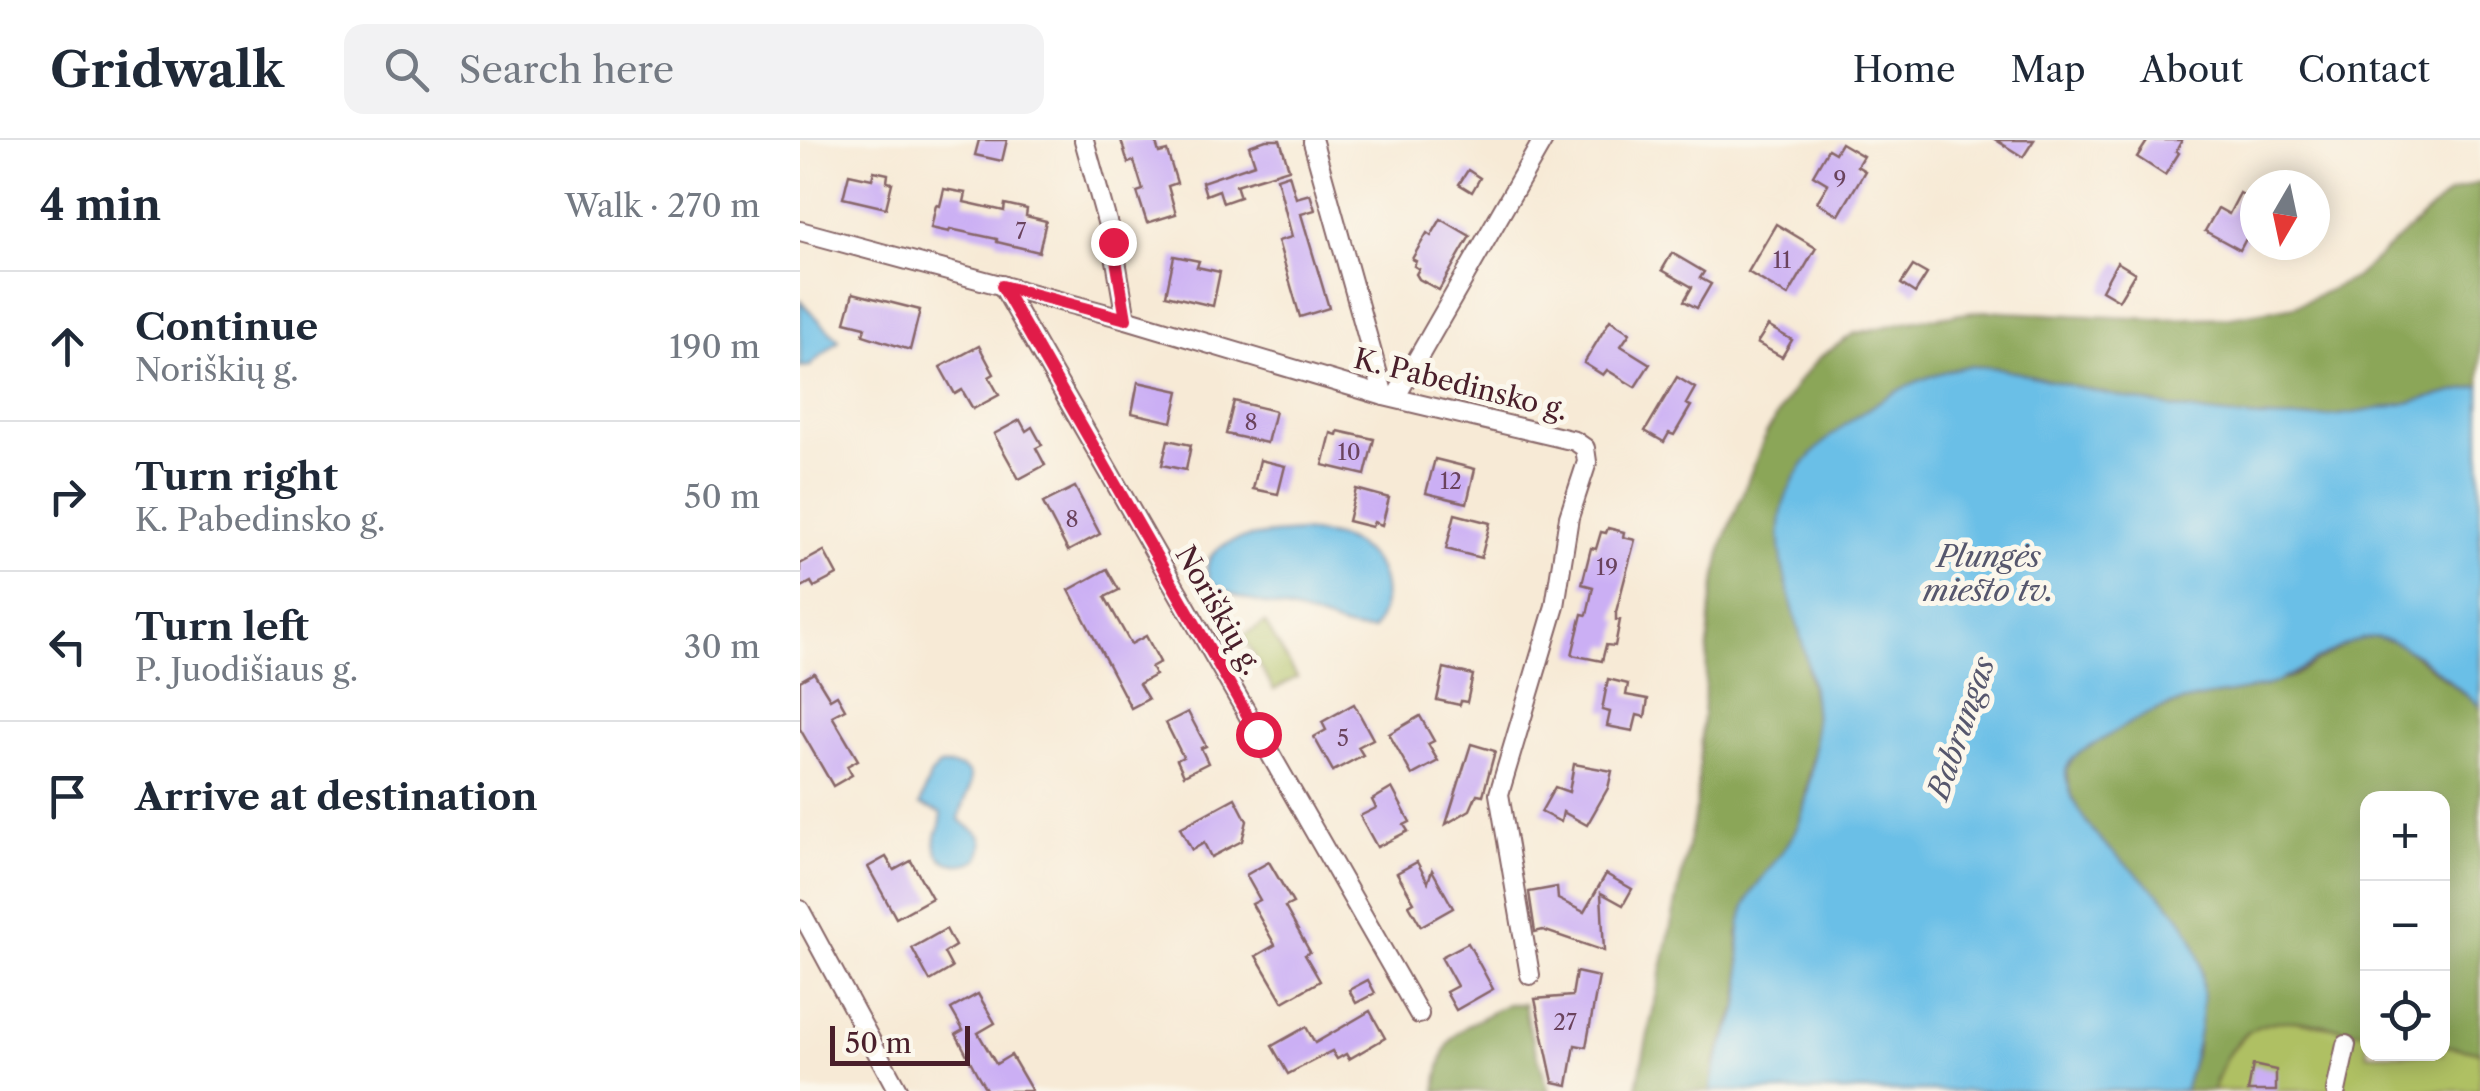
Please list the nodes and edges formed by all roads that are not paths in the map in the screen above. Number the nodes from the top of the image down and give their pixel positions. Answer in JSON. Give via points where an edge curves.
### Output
{"nodes":[{"id":1,"x":1084,"y":140,"type":"edge"},
{"id":2,"x":1543,"y":140,"type":"edge"},
{"id":3,"x":1312,"y":142,"type":"dead end"},
{"id":4,"x":800,"y":231,"type":"edge"},
{"id":5,"x":1002,"y":286,"type":"junction"},
{"id":6,"x":1126,"y":319,"type":"junction"},
{"id":7,"x":1389,"y":397,"type":"junction"},
{"id":8,"x":800,"y":910,"type":"edge"},
{"id":9,"x":1530,"y":975,"type":"dead end"},
{"id":10,"x":1418,"y":1014,"type":"dead end"},
{"id":11,"x":2346,"y":1045,"type":"dead end"},
{"id":12,"x":898,"y":1091,"type":"edge"},
{"id":13,"x":2336,"y":1091,"type":"edge"}],
"edges":[{"from":1,"to":6,"type":"street"},
{"from":2,"to":7,"type":"street"},
{"from":3,"to":7,"type":"street"},
{"from":4,"to":5,"type":"street","name":"K. Pabedinsko g."},
{"from":5,"to":6,"type":"street","name":"K. Pabedinsko g."},
{"from":5,"to":10,"type":"street","name":"Noriškių g."},
{"from":6,"to":7,"type":"street","name":"K. Pabedinsko g."},
{"from":7,"to":9,"type":"street","name":"K. Pabedinsko g.","via":[[1584,448],[1587,462],[1569,517],[1555,606],[1499,794]]},
{"from":8,"to":12,"type":"street"},
{"from":11,"to":13,"type":"street"}]}
